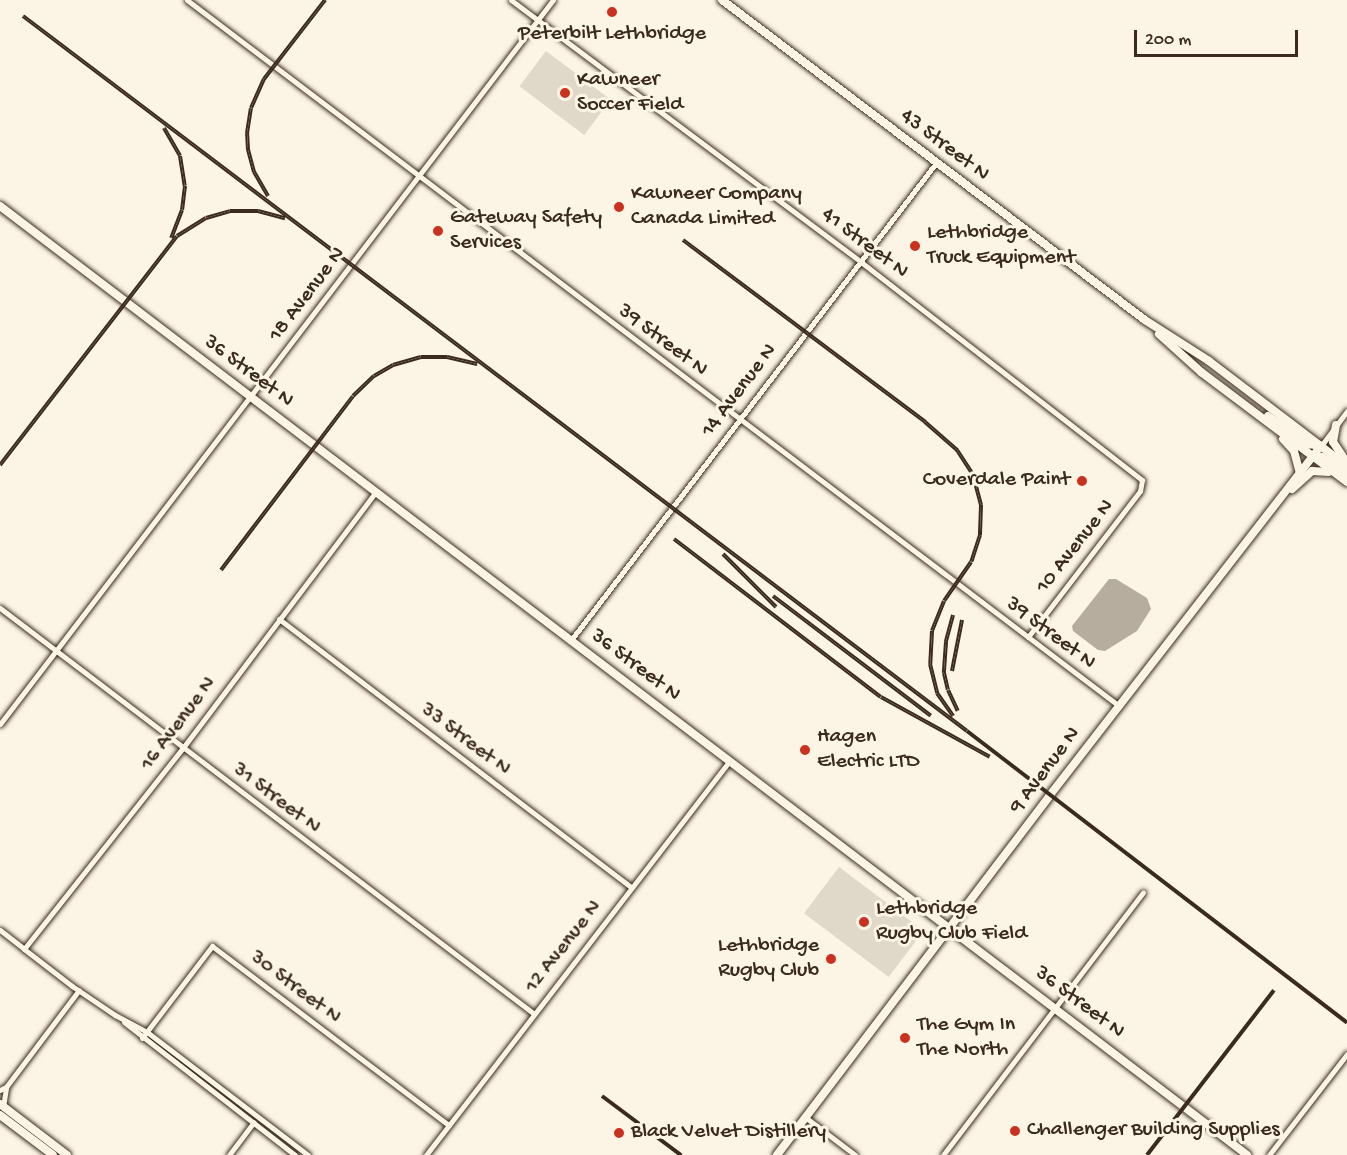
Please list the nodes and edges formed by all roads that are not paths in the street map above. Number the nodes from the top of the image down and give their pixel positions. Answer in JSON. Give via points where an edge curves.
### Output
{"nodes":[{"id":1,"x":187,"y":0,"type":"edge"},
{"id":2,"x":511,"y":0,"type":"edge"},
{"id":3,"x":553,"y":0,"type":"edge"},
{"id":4,"x":722,"y":0,"type":"edge"},
{"id":5,"x":538,"y":20,"type":"junction"},
{"id":6,"x":936,"y":163,"type":"junction"},
{"id":7,"x":419,"y":176,"type":"junction"},
{"id":8,"x":1,"y":210,"type":"edge"},
{"id":9,"x":861,"y":262,"type":"junction"},
{"id":10,"x":1145,"y":320,"type":"junction"},
{"id":11,"x":252,"y":397,"type":"junction"},
{"id":12,"x":1235,"y":397,"type":"junction"},
{"id":13,"x":1347,"y":411,"type":"edge"},
{"id":14,"x":738,"y":420,"type":"junction"},
{"id":15,"x":1336,"y":426,"type":"junction"},
{"id":16,"x":1275,"y":428,"type":"junction"},
{"id":17,"x":1321,"y":446,"type":"junction"},
{"id":18,"x":1312,"y":456,"type":"junction"},
{"id":19,"x":1347,"y":464,"type":"edge"},
{"id":20,"x":1300,"y":473,"type":"junction"},
{"id":21,"x":1343,"y":475,"type":"edge"},
{"id":22,"x":1137,"y":476,"type":"joint"},
{"id":23,"x":1347,"y":482,"type":"edge"},
{"id":24,"x":376,"y":492,"type":"junction"},
{"id":25,"x":1279,"y":499,"type":"junction"},
{"id":26,"x":0,"y":608,"type":"edge"},
{"id":27,"x":279,"y":620,"type":"junction"},
{"id":28,"x":1028,"y":637,"type":"junction"},
{"id":29,"x":571,"y":640,"type":"junction"},
{"id":30,"x":56,"y":651,"type":"junction"},
{"id":31,"x":1119,"y":706,"type":"junction"},
{"id":32,"x":0,"y":724,"type":"edge"},
{"id":33,"x":182,"y":748,"type":"junction"},
{"id":34,"x":730,"y":760,"type":"junction"},
{"id":35,"x":631,"y":887,"type":"junction"},
{"id":36,"x":1143,"y":892,"type":"dead end"},
{"id":37,"x":949,"y":927,"type":"junction"},
{"id":38,"x":0,"y":930,"type":"edge"},
{"id":39,"x":24,"y":949,"type":"junction"},
{"id":40,"x":79,"y":990,"type":"junction"},
{"id":41,"x":1055,"y":1007,"type":"junction"},
{"id":42,"x":533,"y":1013,"type":"junction"},
{"id":43,"x":116,"y":1015,"type":"junction"},
{"id":44,"x":147,"y":1032,"type":"junction"},
{"id":45,"x":142,"y":1038,"type":"junction"},
{"id":46,"x":1347,"y":1054,"type":"edge"},
{"id":47,"x":3,"y":1088,"type":"edge"},
{"id":48,"x":1,"y":1109,"type":"edge"},
{"id":49,"x":258,"y":1116,"type":"junction"},
{"id":50,"x":805,"y":1117,"type":"junction"},
{"id":51,"x":253,"y":1123,"type":"junction"},
{"id":52,"x":449,"y":1125,"type":"junction"},
{"id":53,"x":53,"y":1155,"type":"edge"},
{"id":54,"x":67,"y":1155,"type":"edge"},
{"id":55,"x":229,"y":1155,"type":"edge"},
{"id":56,"x":295,"y":1155,"type":"edge"},
{"id":57,"x":308,"y":1155,"type":"edge"},
{"id":58,"x":426,"y":1155,"type":"edge"},
{"id":59,"x":777,"y":1155,"type":"edge"},
{"id":60,"x":855,"y":1155,"type":"edge"},
{"id":61,"x":943,"y":1155,"type":"edge"},
{"id":62,"x":1247,"y":1155,"type":"edge"},
{"id":63,"x":1269,"y":1155,"type":"edge"}],
"edges":[{"from":1,"to":7,"type":"street","name":"39 Street N"},
{"from":2,"to":5,"type":"street","name":"41 Street N"},
{"from":3,"to":5,"type":"street","name":"18 Avenue N"},
{"from":4,"to":6,"type":"street","name":"43 Street N"},
{"from":5,"to":7,"type":"street","name":"18 Avenue N"},
{"from":5,"to":9,"type":"street","name":"41 Street N"},
{"from":6,"to":9,"type":"street","name":"14 Avenue N"},
{"from":6,"to":10,"type":"street","name":"43 Street N"},
{"from":7,"to":11,"type":"street","name":"18 Avenue N"},
{"from":7,"to":14,"type":"street","name":"39 Street N"},
{"from":8,"to":11,"type":"street","name":"36 Street N"},
{"from":9,"to":14,"type":"street","name":"14 Avenue N"},
{"from":9,"to":22,"type":"street","name":"41 Street N"},
{"from":10,"to":12,"type":"street","name":"43 Street N"},
{"from":10,"to":17,"type":"street","name":"43 Street N","via":[[1209,361]]},
{"from":11,"to":24,"type":"street","name":"36 Street N"},
{"from":11,"to":30,"type":"street","name":"18 Avenue N"},
{"from":12,"to":16,"type":"street","name":"43 Street N"},
{"from":12,"to":17,"type":"street","via":[[1309,444]]},
{"from":13,"to":15,"type":"street","name":"9 Avenue N"},
{"from":14,"to":28,"type":"street","name":"39 Street N"},
{"from":14,"to":29,"type":"street","name":"14 Avenue N"},
{"from":15,"to":17,"type":"street","name":"9 Avenue N"},
{"from":15,"to":19,"type":"street","via":[[1333,442]]},
{"from":16,"to":18,"type":"street","name":"43 Street N"},
{"from":16,"to":20,"type":"street","via":[[1294,451]]},
{"from":17,"to":18,"type":"street","name":"9 Avenue N"},
{"from":17,"to":19,"type":"street","name":"43 Street N"},
{"from":18,"to":20,"type":"street","name":"9 Avenue N"},
{"from":18,"to":21,"type":"street","name":"43 Street N"},
{"from":20,"to":25,"type":"street","name":"9 Avenue N"},
{"from":21,"to":23,"type":"street","name":"43 Street N"},
{"from":21,"to":25,"type":"street","via":[[1312,471]]},
{"from":22,"to":28,"type":"street","name":"10 Avenue N","via":[[1142,480],[1140,491]]},
{"from":24,"to":27,"type":"street","name":"16 Avenue N"},
{"from":24,"to":29,"type":"street","name":"36 Street N"},
{"from":25,"to":31,"type":"street","name":"9 Avenue N"},
{"from":26,"to":30,"type":"street","name":"31 Street N"},
{"from":27,"to":33,"type":"street","name":"16 Avenue N"},
{"from":27,"to":35,"type":"street","name":"33 Street N"},
{"from":28,"to":31,"type":"street","name":"39 Street N"},
{"from":29,"to":34,"type":"street","name":"36 Street N"},
{"from":30,"to":32,"type":"street","name":"18 Avenue N"},
{"from":30,"to":33,"type":"street","name":"31 Street N"},
{"from":31,"to":37,"type":"street","name":"9 Avenue N"},
{"from":33,"to":39,"type":"street","name":"16 Avenue N"},
{"from":33,"to":42,"type":"street","name":"31 Street N"},
{"from":34,"to":35,"type":"street","name":"12 Avenue N"},
{"from":34,"to":37,"type":"street","name":"36 Street N"},
{"from":35,"to":42,"type":"street","name":"12 Avenue N"},
{"from":36,"to":41,"type":"street"},
{"from":37,"to":41,"type":"street","name":"36 Street N"},
{"from":37,"to":50,"type":"street","name":"9 Avenue N"},
{"from":38,"to":39,"type":"street"},
{"from":39,"to":40,"type":"street"},
{"from":40,"to":43,"type":"street"},
{"from":40,"to":47,"type":"street"},
{"from":41,"to":61,"type":"street"},
{"from":41,"to":62,"type":"street","name":"36 Street N"},
{"from":42,"to":52,"type":"street","name":"12 Avenue N"},
{"from":43,"to":44,"type":"street"},
{"from":43,"to":45,"type":"street"},
{"from":44,"to":45,"type":"street","name":"30 Street N"},
{"from":44,"to":49,"type":"street"},
{"from":44,"to":52,"type":"street","name":"30 Street N","via":[[212,946]]},
{"from":45,"to":51,"type":"street"},
{"from":46,"to":63,"type":"street"},
{"from":47,"to":48,"type":"street"},
{"from":48,"to":53,"type":"street"},
{"from":48,"to":54,"type":"street"},
{"from":49,"to":51,"type":"street"},
{"from":49,"to":57,"type":"street"},
{"from":50,"to":59,"type":"street","name":"9 Avenue N"},
{"from":50,"to":60,"type":"street"},
{"from":51,"to":55,"type":"street"},
{"from":51,"to":56,"type":"street"},
{"from":52,"to":58,"type":"street","name":"12 Avenue N"}]}
